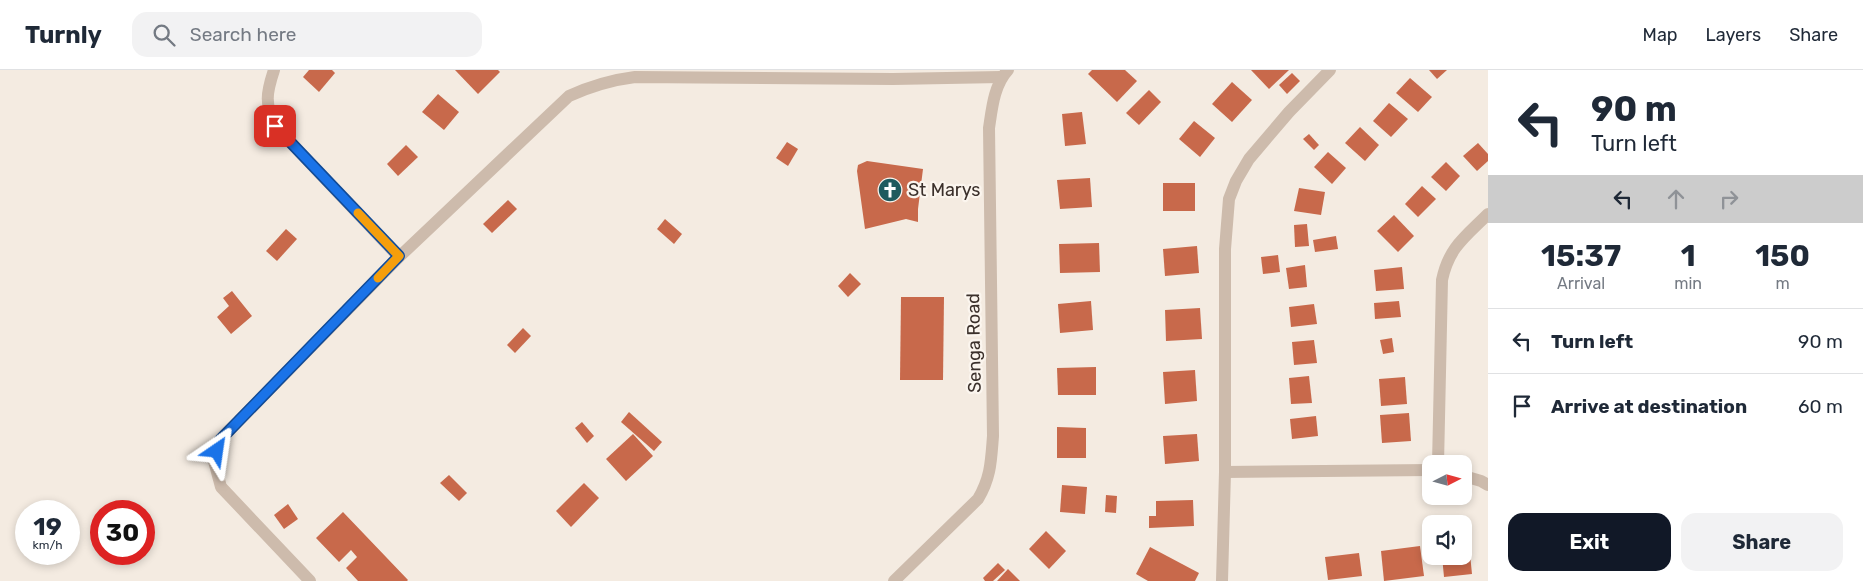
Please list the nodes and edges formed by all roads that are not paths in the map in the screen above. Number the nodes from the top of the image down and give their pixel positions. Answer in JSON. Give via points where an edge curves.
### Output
{"nodes":[{"id":1,"x":274,"y":70,"type":"edge"},
{"id":2,"x":1330,"y":70,"type":"edge"},
{"id":3,"x":1005,"y":74,"type":"edge"},
{"id":4,"x":1488,"y":214,"type":"edge"},
{"id":5,"x":399,"y":256,"type":"junction"},
{"id":6,"x":1438,"y":455,"type":"edge"},
{"id":7,"x":1422,"y":470,"type":"edge"},
{"id":8,"x":1226,"y":472,"type":"junction"},
{"id":9,"x":1472,"y":478,"type":"edge"},
{"id":10,"x":1488,"y":485,"type":"edge"},
{"id":11,"x":310,"y":581,"type":"edge"},
{"id":12,"x":894,"y":581,"type":"edge"},
{"id":13,"x":1222,"y":581,"type":"edge"}],
"edges":[{"from":1,"to":5,"type":"street","via":[[267,91],[267,108],[275,126]]},
{"from":2,"to":8,"type":"street","via":[[1288,112],[1249,159],[1229,199],[1225,249]]},
{"from":3,"to":5,"type":"street","via":[[893,79],[635,77],[611,80],[569,96]]},
{"from":3,"to":12,"type":"street","name":"Senga Road","via":[[992,109],[989,146],[991,466],[987,483],[978,499]]},
{"from":4,"to":6,"type":"street","via":[[1453,250],[1442,280]]},
{"from":5,"to":11,"type":"street","via":[[220,440],[214,461],[221,487]]},
{"from":7,"to":8,"type":"street"},
{"from":8,"to":13,"type":"street"},
{"from":9,"to":10,"type":"street"}]}
